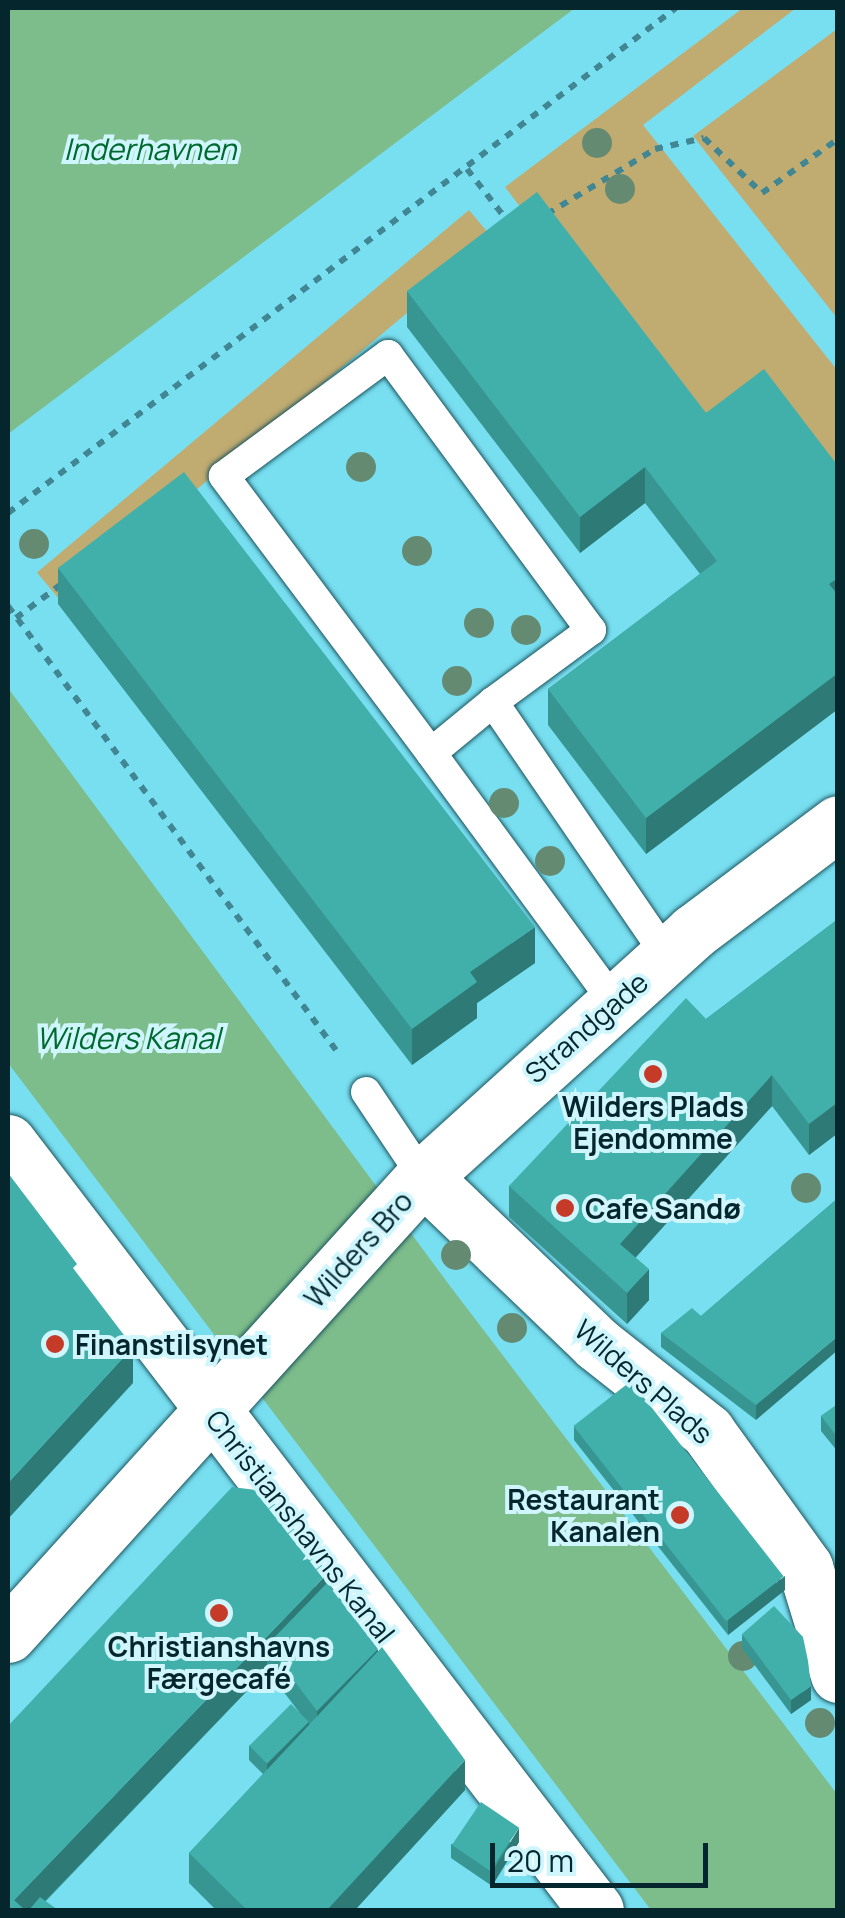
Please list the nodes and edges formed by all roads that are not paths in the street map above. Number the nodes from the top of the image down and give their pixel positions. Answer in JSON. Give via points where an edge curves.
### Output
{"nodes":[{"id":1,"x":493,"y":702,"type":"junction"},
{"id":2,"x":431,"y":753,"type":"junction"},
{"id":3,"x":838,"y":823,"type":"edge"},
{"id":4,"x":667,"y":956,"type":"junction"},
{"id":5,"x":614,"y":1002,"type":"junction"},
{"id":6,"x":366,"y":1092,"type":"road end"},
{"id":7,"x":8,"y":1142,"type":"edge"},
{"id":8,"x":423,"y":1177,"type":"junction"},
{"id":9,"x":212,"y":1410,"type":"junction"},
{"id":10,"x":8,"y":1634,"type":"edge"},
{"id":11,"x":838,"y":1675,"type":"edge"},
{"id":12,"x":596,"y":1910,"type":"edge"}],
"edges":[{"from":1,"to":2,"type":"lane"},
{"from":1,"to":2,"type":"lane","via":[[591,630],[388,354],[224,476]]},
{"from":1,"to":4,"type":"lane"},
{"from":2,"to":5,"type":"lane"},
{"from":3,"to":4,"type":"street","name":"Strandgade"},
{"from":4,"to":5,"type":"street","name":"Strandgade"},
{"from":5,"to":8,"type":"street","name":"Strandgade"},
{"from":6,"to":8,"type":"lane"},
{"from":7,"to":9,"type":"street","name":"Christianshavns Kanal"},
{"from":8,"to":9,"type":"street","name":"Wilders Bro"},
{"from":8,"to":11,"type":"street","name":"Wilders Plads","via":[[597,1344],[707,1430],[805,1567]]},
{"from":9,"to":10,"type":"street"},
{"from":9,"to":12,"type":"street","name":"Christianshavns Kanal"}]}
